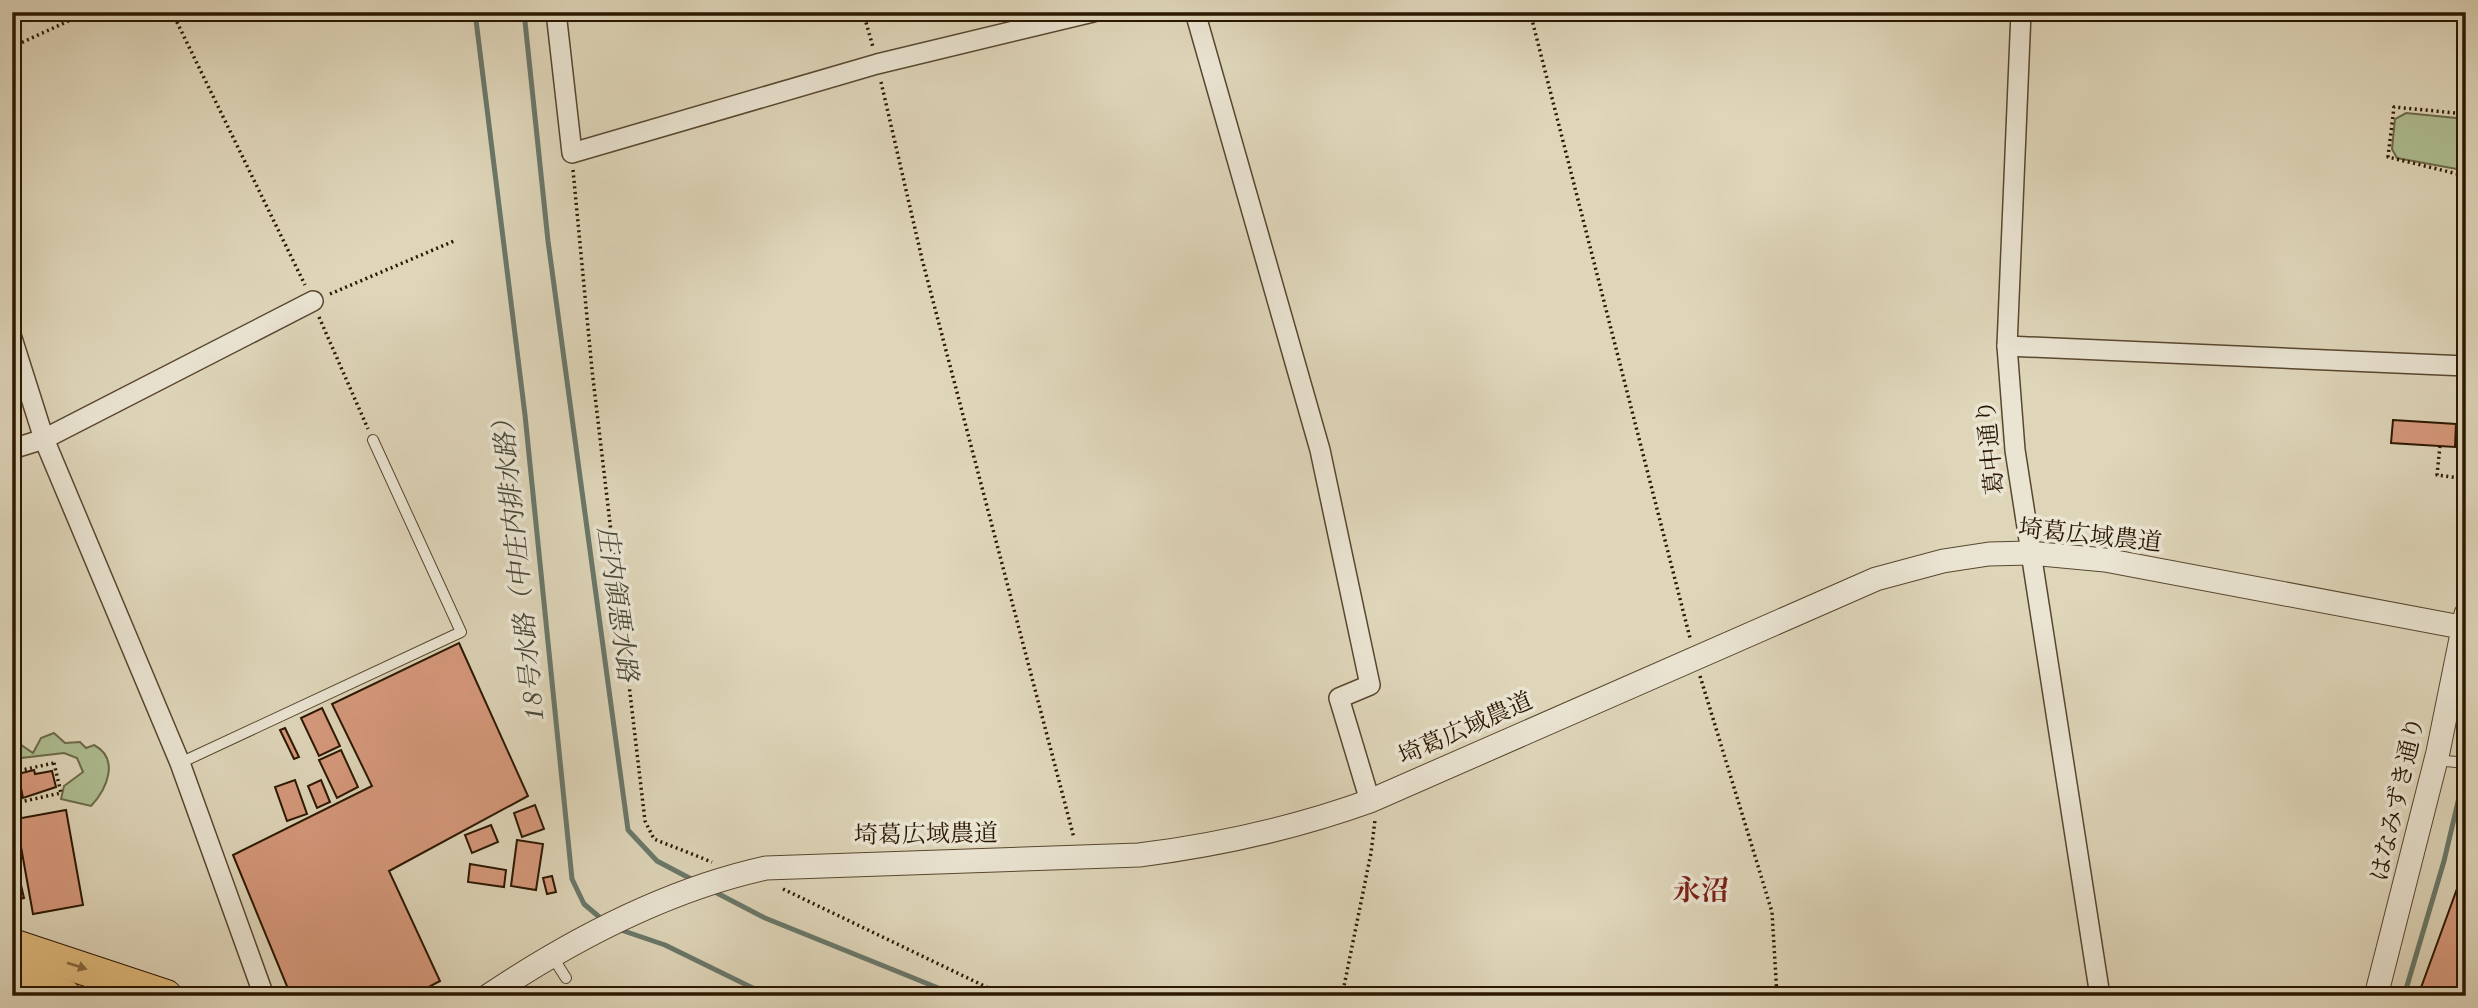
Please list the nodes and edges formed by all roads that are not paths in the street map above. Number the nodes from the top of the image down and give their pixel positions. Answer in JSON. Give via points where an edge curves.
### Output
{"nodes":[{"id":1,"x":556,"y":12,"type":"edge"},
{"id":2,"x":1093,"y":12,"type":"edge"},
{"id":3,"x":1195,"y":12,"type":"edge"},
{"id":4,"x":2021,"y":12,"type":"edge"},
{"id":5,"x":313,"y":301,"type":"road end"},
{"id":6,"x":12,"y":338,"type":"edge"},
{"id":7,"x":2007,"y":346,"type":"junction"},
{"id":8,"x":2466,"y":366,"type":"edge"},
{"id":9,"x":44,"y":439,"type":"junction"},
{"id":10,"x":373,"y":440,"type":"road end"},
{"id":11,"x":12,"y":449,"type":"edge"},
{"id":12,"x":2029,"y":553,"type":"junction"},
{"id":13,"x":2465,"y":623,"type":"edge"},
{"id":14,"x":2437,"y":760,"type":"junction"},
{"id":15,"x":180,"y":763,"type":"junction"},
{"id":16,"x":2466,"y":763,"type":"edge"},
{"id":17,"x":1370,"y":801,"type":"junction"},
{"id":18,"x":12,"y":945,"type":"edge"},
{"id":19,"x":552,"y":956,"type":"junction"},
{"id":20,"x":12,"y":978,"type":"edge"},
{"id":21,"x":566,"y":978,"type":"dead end"},
{"id":22,"x":2100,"y":993,"type":"edge"},
{"id":23,"x":65,"y":996,"type":"edge"},
{"id":24,"x":166,"y":996,"type":"edge"},
{"id":25,"x":264,"y":996,"type":"edge"},
{"id":26,"x":488,"y":996,"type":"edge"},
{"id":27,"x":2376,"y":996,"type":"edge"}],
"edges":[{"from":1,"to":2,"type":"street","via":[[572,153],[877,64]]},
{"from":3,"to":17,"type":"street","via":[[1320,450],[1370,685],[1339,698]]},
{"from":4,"to":7,"type":"street","name":"葛中通り"},
{"from":5,"to":9,"type":"street"},
{"from":6,"to":9,"type":"street"},
{"from":7,"to":8,"type":"street"},
{"from":7,"to":12,"type":"street","name":"葛中通り"},
{"from":9,"to":11,"type":"street"},
{"from":9,"to":15,"type":"street"},
{"from":10,"to":15,"type":"lane","via":[[461,632]]},
{"from":12,"to":13,"type":"street","name":"埼葛広域農道","via":[[2105,560]]},
{"from":12,"to":17,"type":"street","name":"埼葛広域農道","via":[[1989,554],[1876,579]]},
{"from":12,"to":22,"type":"street","name":"葛中通り"},
{"from":13,"to":14,"type":"street","name":"はなみずき通り"},
{"from":14,"to":16,"type":"lane"},
{"from":14,"to":27,"type":"street","name":"はなみずき通り"},
{"from":15,"to":25,"type":"street"},
{"from":17,"to":19,"type":"street","name":"埼葛広域農道","via":[[1310,822],[1188,849],[1077,858],[766,868],[690,890]]},
{"from":18,"to":24,"type":"highway","one_way":true},
{"from":19,"to":21,"type":"lane"},
{"from":19,"to":26,"type":"street","name":"埼葛広域農道"},
{"from":20,"to":23,"type":"highway"}]}
